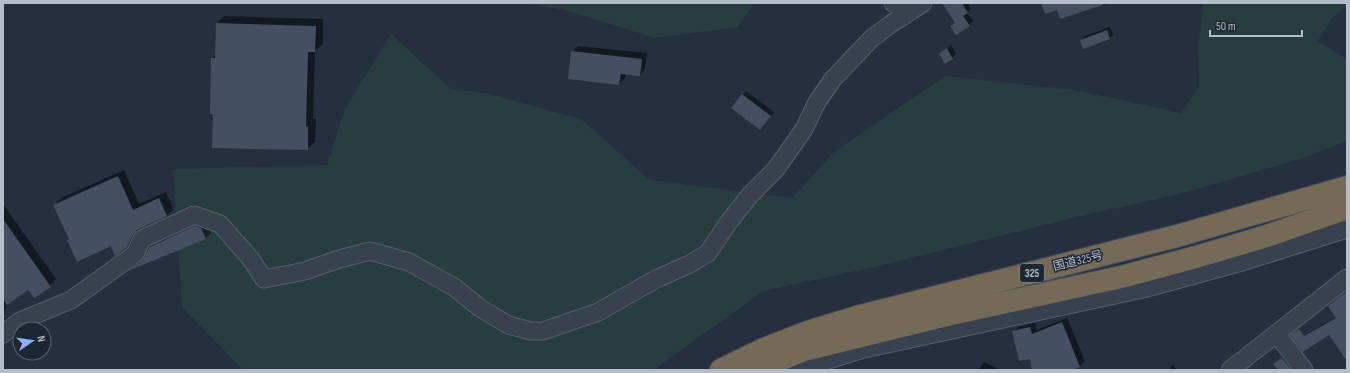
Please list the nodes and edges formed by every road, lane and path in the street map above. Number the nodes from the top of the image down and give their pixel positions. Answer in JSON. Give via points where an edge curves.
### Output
{"nodes":[{"id":1,"x":893,"y":3,"type":"edge"},
{"id":2,"x":922,"y":4,"type":"edge"},
{"id":3,"x":1347,"y":187,"type":"edge"},
{"id":4,"x":1347,"y":208,"type":"edge"},
{"id":5,"x":1347,"y":229,"type":"edge"},
{"id":6,"x":1347,"y":278,"type":"edge"},
{"id":7,"x":3,"y":334,"type":"edge"},
{"id":8,"x":1277,"y":334,"type":"junction"},
{"id":9,"x":721,"y":370,"type":"edge"},
{"id":10,"x":755,"y":370,"type":"edge"},
{"id":11,"x":796,"y":370,"type":"edge"},
{"id":12,"x":1230,"y":370,"type":"edge"},
{"id":13,"x":1304,"y":370,"type":"edge"}],
"edges":[{"from":1,"to":2,"type":"street","via":[[902,8]]},
{"from":2,"to":7,"type":"street","via":[[871,39],[833,78],[817,102],[804,129],[776,169],[751,194],[708,253],[598,312],[550,329],[531,332],[508,325],[480,308],[454,287],[409,262],[370,251],[305,271],[264,279],[250,258],[220,224],[194,215],[142,239],[135,254],[71,300],[20,321]]},
{"from":3,"to":9,"type":"highway","name":"国道325号","number":"325","via":[[1177,236],[808,332],[764,349]]},
{"from":4,"to":10,"type":"highway","name":"国道325号","number":"325","via":[[1196,257],[1121,277],[947,315],[804,350]]},
{"from":5,"to":11,"type":"street","via":[[1242,262],[1143,289],[864,349]]},
{"from":6,"to":8,"type":"street"},
{"from":8,"to":12,"type":"street"},
{"from":8,"to":13,"type":"street"}]}
